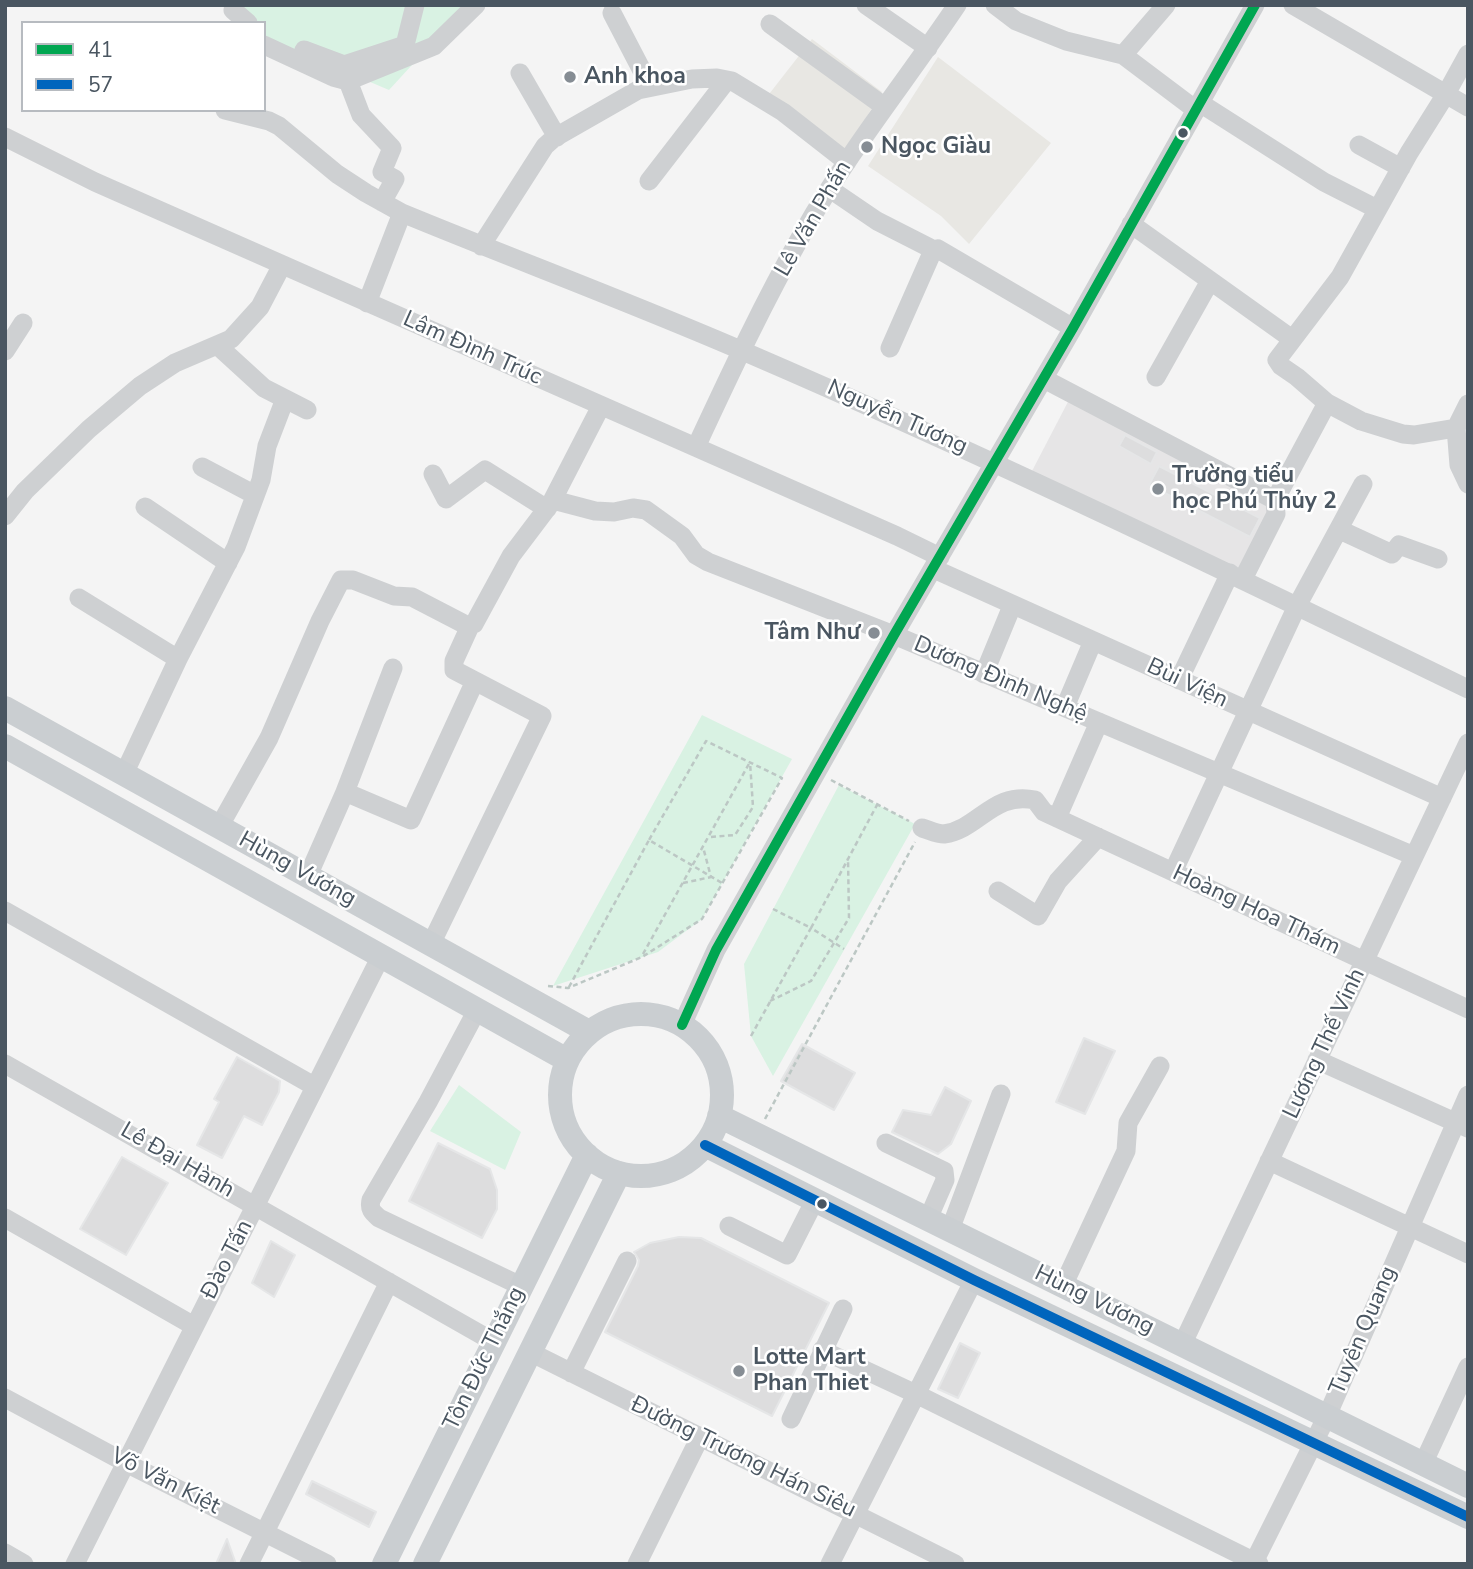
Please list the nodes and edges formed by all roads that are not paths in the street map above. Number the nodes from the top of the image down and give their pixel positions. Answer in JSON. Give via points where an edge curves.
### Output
{"nodes":[{"id":1,"x":215,"y":5,"type":"edge"},
{"id":2,"x":234,"y":5,"type":"edge"},
{"id":3,"x":415,"y":5,"type":"edge"},
{"id":4,"x":476,"y":5,"type":"edge"},
{"id":5,"x":866,"y":5,"type":"edge"},
{"id":6,"x":957,"y":5,"type":"edge"},
{"id":7,"x":995,"y":5,"type":"edge"},
{"id":8,"x":1166,"y":5,"type":"edge"},
{"id":9,"x":1293,"y":5,"type":"edge"},
{"id":10,"x":1251,"y":7,"type":"edge"},
{"id":11,"x":612,"y":13,"type":"dead end"},
{"id":12,"x":229,"y":21,"type":"edge"},
{"id":13,"x":246,"y":21,"type":"edge"},
{"id":14,"x":770,"y":24,"type":"dead end"},
{"id":15,"x":266,"y":35,"type":"edge"},
{"id":16,"x":266,"y":46,"type":"edge"},
{"id":17,"x":928,"y":48,"type":"junction"},
{"id":18,"x":1468,"y":54,"type":"edge"},
{"id":19,"x":1123,"y":55,"type":"junction"},
{"id":20,"x":520,"y":73,"type":"dead end"},
{"id":21,"x":727,"y":80,"type":"junction"},
{"id":22,"x":348,"y":81,"type":"junction"},
{"id":23,"x":650,"y":86,"type":"junction"},
{"id":24,"x":1446,"y":94,"type":"junction"},
{"id":25,"x":885,"y":107,"type":"junction"},
{"id":26,"x":1198,"y":107,"type":"junction"},
{"id":27,"x":1468,"y":107,"type":"edge"},
{"id":28,"x":233,"y":112,"type":"edge"},
{"id":29,"x":5,"y":136,"type":"edge"},
{"id":30,"x":557,"y":136,"type":"junction"},
{"id":31,"x":1359,"y":145,"type":"dead end"},
{"id":32,"x":846,"y":162,"type":"junction"},
{"id":33,"x":1401,"y":167,"type":"junction"},
{"id":34,"x":649,"y":181,"type":"dead end"},
{"id":35,"x":830,"y":189,"type":"junction"},
{"id":36,"x":382,"y":202,"type":"junction"},
{"id":37,"x":1377,"y":209,"type":"junction"},
{"id":38,"x":402,"y":213,"type":"junction"},
{"id":39,"x":1131,"y":224,"type":"junction"},
{"id":40,"x":481,"y":246,"type":"junction"},
{"id":41,"x":934,"y":250,"type":"junction"},
{"id":42,"x":282,"y":265,"type":"junction"},
{"id":43,"x":1210,"y":281,"type":"junction"},
{"id":44,"x":367,"y":303,"type":"junction"},
{"id":45,"x":23,"y":323,"type":"dead end"},
{"id":46,"x":1073,"y":328,"type":"junction"},
{"id":47,"x":1292,"y":339,"type":"junction"},
{"id":48,"x":217,"y":345,"type":"junction"},
{"id":49,"x":890,"y":348,"type":"dead end"},
{"id":50,"x":742,"y":350,"type":"junction"},
{"id":51,"x":5,"y":351,"type":"edge"},
{"id":52,"x":1156,"y":377,"type":"dead end"},
{"id":53,"x":1044,"y":379,"type":"junction"},
{"id":54,"x":285,"y":399,"type":"junction"},
{"id":55,"x":1327,"y":404,"type":"junction"},
{"id":56,"x":1468,"y":405,"type":"edge"},
{"id":57,"x":601,"y":406,"type":"junction"},
{"id":58,"x":307,"y":410,"type":"dead end"},
{"id":59,"x":1456,"y":428,"type":"junction"},
{"id":60,"x":696,"y":447,"type":"junction"},
{"id":61,"x":995,"y":462,"type":"junction"},
{"id":62,"x":202,"y":467,"type":"dead end"},
{"id":63,"x":433,"y":474,"type":"dead end"},
{"id":64,"x":1363,"y":484,"type":"dead end"},
{"id":65,"x":1468,"y":484,"type":"edge"},
{"id":66,"x":256,"y":495,"type":"junction"},
{"id":67,"x":1275,"y":500,"type":"junction"},
{"id":68,"x":550,"y":505,"type":"junction"},
{"id":69,"x":145,"y":507,"type":"dead end"},
{"id":70,"x":5,"y":516,"type":"edge"},
{"id":71,"x":1339,"y":530,"type":"junction"},
{"id":72,"x":1438,"y":559,"type":"dead end"},
{"id":73,"x":228,"y":563,"type":"junction"},
{"id":74,"x":937,"y":563,"type":"junction"},
{"id":75,"x":1237,"y":576,"type":"junction"},
{"id":76,"x":79,"y":598,"type":"dead end"},
{"id":77,"x":1013,"y":606,"type":"junction"},
{"id":78,"x":1297,"y":606,"type":"junction"},
{"id":79,"x":470,"y":626,"type":"junction"},
{"id":80,"x":894,"y":635,"type":"junction"},
{"id":81,"x":1093,"y":641,"type":"junction"},
{"id":82,"x":178,"y":659,"type":"junction"},
{"id":83,"x":393,"y":668,"type":"dead end"},
{"id":84,"x":984,"y":674,"type":"junction"},
{"id":85,"x":1179,"y":680,"type":"junction"},
{"id":86,"x":475,"y":681,"type":"junction"},
{"id":87,"x":1468,"y":690,"type":"edge"},
{"id":88,"x":1065,"y":707,"type":"junction"},
{"id":89,"x":5,"y":708,"type":"edge"},
{"id":90,"x":1248,"y":712,"type":"junction"},
{"id":91,"x":1099,"y":722,"type":"junction"},
{"id":92,"x":1468,"y":743,"type":"edge"},
{"id":93,"x":5,"y":746,"type":"edge"},
{"id":94,"x":1219,"y":772,"type":"junction"},
{"id":95,"x":124,"y":774,"type":"junction"},
{"id":96,"x":345,"y":792,"type":"junction"},
{"id":97,"x":1441,"y":798,"type":"junction"},
{"id":98,"x":108,"y":804,"type":"junction"},
{"id":99,"x":1050,"y":815,"type":"junction"},
{"id":100,"x":219,"y":827,"type":"junction"},
{"id":101,"x":922,"y":828,"type":"road end"},
{"id":102,"x":1098,"y":837,"type":"junction"},
{"id":103,"x":1414,"y":856,"type":"junction"},
{"id":104,"x":1173,"y":872,"type":"junction"},
{"id":105,"x":308,"y":876,"type":"junction"},
{"id":106,"x":998,"y":891,"type":"dead end"},
{"id":107,"x":5,"y":911,"type":"edge"},
{"id":108,"x":431,"y":944,"type":"junction"},
{"id":109,"x":381,"y":957,"type":"junction"},
{"id":110,"x":1364,"y":961,"type":"junction"},
{"id":111,"x":1468,"y":1009,"type":"edge"},
{"id":112,"x":477,"y":1010,"type":"junction"},
{"id":113,"x":682,"y":1025,"type":"junction"},
{"id":114,"x":589,"y":1032,"type":"junction"},
{"id":115,"x":567,"y":1060,"type":"junction"},
{"id":116,"x":1317,"y":1060,"type":"junction"},
{"id":117,"x":5,"y":1064,"type":"edge"},
{"id":118,"x":1160,"y":1066,"type":"dead end"},
{"id":119,"x":314,"y":1086,"type":"junction"},
{"id":120,"x":1002,"y":1094,"type":"dead end"},
{"id":121,"x":1468,"y":1095,"type":"edge"},
{"id":122,"x":719,"y":1116,"type":"junction"},
{"id":123,"x":1461,"y":1125,"type":"edge"},
{"id":124,"x":886,"y":1143,"type":"dead end"},
{"id":125,"x":705,"y":1145,"type":"junction"},
{"id":126,"x":586,"y":1155,"type":"junction"},
{"id":127,"x":1269,"y":1161,"type":"junction"},
{"id":128,"x":619,"y":1173,"type":"junction"},
{"id":129,"x":815,"y":1200,"type":"junction"},
{"id":130,"x":256,"y":1206,"type":"junction"},
{"id":131,"x":5,"y":1218,"type":"edge"},
{"id":132,"x":939,"y":1224,"type":"junction"},
{"id":133,"x":1409,"y":1225,"type":"junction"},
{"id":134,"x":729,"y":1226,"type":"dead end"},
{"id":135,"x":1468,"y":1254,"type":"edge"},
{"id":136,"x":627,"y":1261,"type":"dead end"},
{"id":137,"x":974,"y":1280,"type":"junction"},
{"id":138,"x":389,"y":1282,"type":"junction"},
{"id":139,"x":521,"y":1286,"type":"junction"},
{"id":140,"x":1063,"y":1286,"type":"junction"},
{"id":141,"x":843,"y":1308,"type":"dead end"},
{"id":142,"x":194,"y":1326,"type":"junction"},
{"id":143,"x":494,"y":1342,"type":"junction"},
{"id":144,"x":1182,"y":1345,"type":"junction"},
{"id":145,"x":822,"y":1350,"type":"junction"},
{"id":146,"x":530,"y":1352,"type":"junction"},
{"id":147,"x":1468,"y":1367,"type":"edge"},
{"id":148,"x":571,"y":1373,"type":"junction"},
{"id":149,"x":916,"y":1394,"type":"junction"},
{"id":150,"x":5,"y":1398,"type":"edge"},
{"id":151,"x":1327,"y":1416,"type":"junction"},
{"id":152,"x":791,"y":1419,"type":"dead end"},
{"id":153,"x":700,"y":1437,"type":"junction"},
{"id":154,"x":1314,"y":1441,"type":"junction"},
{"id":155,"x":126,"y":1463,"type":"junction"},
{"id":156,"x":1423,"y":1464,"type":"junction"},
{"id":157,"x":1468,"y":1486,"type":"edge"},
{"id":158,"x":855,"y":1514,"type":"junction"},
{"id":159,"x":1468,"y":1517,"type":"edge"},
{"id":160,"x":264,"y":1532,"type":"junction"},
{"id":161,"x":5,"y":1553,"type":"edge"},
{"id":162,"x":1256,"y":1563,"type":"edge"},
{"id":163,"x":24,"y":1564,"type":"edge"},
{"id":164,"x":75,"y":1564,"type":"edge"},
{"id":165,"x":248,"y":1564,"type":"edge"},
{"id":166,"x":327,"y":1564,"type":"edge"},
{"id":167,"x":384,"y":1564,"type":"edge"},
{"id":168,"x":425,"y":1564,"type":"edge"},
{"id":169,"x":637,"y":1564,"type":"edge"},
{"id":170,"x":830,"y":1564,"type":"edge"},
{"id":171,"x":955,"y":1564,"type":"edge"}],
"edges":[{"from":1,"to":12,"type":"street"},
{"from":2,"to":13,"type":"street","via":[[233,10]]},
{"from":3,"to":15,"type":"street","via":[[405,45],[344,65]]},
{"from":4,"to":22,"type":"street","via":[[434,46]]},
{"from":5,"to":17,"type":"street"},
{"from":6,"to":17,"type":"street","name":"Lê Văn Phấn"},
{"from":7,"to":19,"type":"street","via":[[1016,21],[1066,41]]},
{"from":8,"to":19,"type":"street"},
{"from":9,"to":24,"type":"street"},
{"from":10,"to":26,"type":"street"},
{"from":11,"to":23,"type":"street"},
{"from":14,"to":25,"type":"street"},
{"from":16,"to":22,"type":"street"},
{"from":17,"to":25,"type":"street","name":"Lê Văn Phấn"},
{"from":18,"to":24,"type":"street"},
{"from":19,"to":26,"type":"street"},
{"from":20,"to":30,"type":"street"},
{"from":21,"to":23,"type":"street","via":[[692,79]]},
{"from":21,"to":32,"type":"street","via":[[783,112]]},
{"from":21,"to":34,"type":"street"},
{"from":22,"to":36,"type":"street","via":[[360,115],[392,148],[382,172],[395,179]]},
{"from":23,"to":30,"type":"street"},
{"from":24,"to":27,"type":"street"},
{"from":24,"to":33,"type":"street"},
{"from":25,"to":32,"type":"street","name":"Lê Văn Phấn"},
{"from":26,"to":37,"type":"street"},
{"from":26,"to":39,"type":"street"},
{"from":28,"to":36,"type":"street","name":"Nguyễn Tương","via":[[279,126],[337,174]]},
{"from":29,"to":42,"type":"street","name":"Lâm Đình Trúc","via":[[95,182]]},
{"from":30,"to":40,"type":"street","via":[[537,157]]},
{"from":31,"to":33,"type":"street"},
{"from":32,"to":35,"type":"street","name":"Lê Văn Phấn"},
{"from":33,"to":37,"type":"street"},
{"from":35,"to":41,"type":"street","via":[[877,221]]},
{"from":35,"to":50,"type":"street","name":"Lê Văn Phấn"},
{"from":36,"to":38,"type":"street","name":"Nguyễn Tương"},
{"from":37,"to":47,"type":"street","via":[[1340,276]]},
{"from":38,"to":40,"type":"street","name":"Nguyễn Tương"},
{"from":38,"to":44,"type":"street"},
{"from":39,"to":43,"type":"street"},
{"from":39,"to":46,"type":"street"},
{"from":40,"to":50,"type":"street","name":"Nguyễn Tương"},
{"from":41,"to":46,"type":"street","via":[[941,249]]},
{"from":41,"to":49,"type":"street"},
{"from":42,"to":44,"type":"street","name":"Lâm Đình Trúc"},
{"from":42,"to":48,"type":"street","via":[[246,325]]},
{"from":43,"to":47,"type":"street"},
{"from":43,"to":52,"type":"street"},
{"from":44,"to":57,"type":"street","name":"Lâm Đình Trúc"},
{"from":45,"to":51,"type":"street"},
{"from":46,"to":53,"type":"street"},
{"from":47,"to":55,"type":"street","via":[[1278,355],[1278,363]]},
{"from":48,"to":54,"type":"street","via":[[264,388]]},
{"from":48,"to":70,"type":"street","via":[[175,363],[140,386],[89,429]]},
{"from":50,"to":60,"type":"street","name":"Lê Văn Phấn"},
{"from":50,"to":61,"type":"street","name":"Nguyễn Tương"},
{"from":53,"to":61,"type":"street"},
{"from":53,"to":67,"type":"street"},
{"from":54,"to":58,"type":"street"},
{"from":54,"to":66,"type":"street","via":[[267,446]]},
{"from":55,"to":59,"type":"street","via":[[1403,434]]},
{"from":55,"to":67,"type":"street"},
{"from":56,"to":59,"type":"street"},
{"from":57,"to":60,"type":"street","name":"Lâm Đình Trúc"},
{"from":57,"to":68,"type":"street"},
{"from":59,"to":65,"type":"street","via":[[1459,465]]},
{"from":60,"to":74,"type":"street","name":"Lâm Đình Trúc"},
{"from":61,"to":74,"type":"street"},
{"from":61,"to":75,"type":"street","name":"Nguyễn Tương"},
{"from":62,"to":66,"type":"street"},
{"from":63,"to":68,"type":"street","name":"Dương Đình Nghệ","via":[[446,499],[485,470]]},
{"from":64,"to":71,"type":"street"},
{"from":66,"to":73,"type":"street"},
{"from":67,"to":75,"type":"street","via":[[1276,514]]},
{"from":68,"to":79,"type":"street","via":[[511,556]]},
{"from":68,"to":80,"type":"street","name":"Dương Đình Nghệ","via":[[614,512],[646,510],[708,562]]},
{"from":69,"to":73,"type":"street"},
{"from":71,"to":72,"type":"street","via":[[1392,554],[1399,545]]},
{"from":71,"to":78,"type":"street"},
{"from":73,"to":82,"type":"street"},
{"from":74,"to":77,"type":"street","name":"Bùi Viện"},
{"from":74,"to":80,"type":"street"},
{"from":75,"to":78,"type":"street","name":"Nguyễn Tương"},
{"from":75,"to":85,"type":"street"},
{"from":76,"to":82,"type":"street"},
{"from":77,"to":81,"type":"street","name":"Bùi Viện"},
{"from":77,"to":84,"type":"street"},
{"from":78,"to":87,"type":"street","name":"Nguyễn Tương"},
{"from":78,"to":90,"type":"street"},
{"from":79,"to":86,"type":"street","via":[[453,666]]},
{"from":79,"to":100,"type":"street","via":[[412,597],[341,580],[270,738]]},
{"from":80,"to":84,"type":"street","name":"Dương Đình Nghệ"},
{"from":80,"to":113,"type":"street","via":[[716,950]]},
{"from":81,"to":85,"type":"street","name":"Bùi Viện"},
{"from":81,"to":88,"type":"street"},
{"from":82,"to":95,"type":"street"},
{"from":83,"to":96,"type":"street"},
{"from":84,"to":88,"type":"street","name":"Dương Đình Nghệ"},
{"from":85,"to":90,"type":"street","name":"Bùi Viện"},
{"from":86,"to":96,"type":"street","via":[[411,820]]},
{"from":86,"to":108,"type":"street","via":[[542,716]]},
{"from":88,"to":91,"type":"street","name":"Dương Đình Nghệ"},
{"from":89,"to":95,"type":"main road","name":"Hùng Vương"},
{"from":90,"to":94,"type":"street"},
{"from":90,"to":97,"type":"street","name":"Bùi Viện"},
{"from":91,"to":94,"type":"street","name":"Dương Đình Nghệ"},
{"from":91,"to":99,"type":"street"},
{"from":92,"to":97,"type":"street","name":"Lương Thế Vinh"},
{"from":93,"to":98,"type":"main road","name":"Hùng Vương"},
{"from":94,"to":103,"type":"street","name":"Dương Đình Nghệ"},
{"from":94,"to":104,"type":"street"},
{"from":95,"to":98,"type":"main road"},
{"from":95,"to":100,"type":"main road","name":"Hùng Vương"},
{"from":96,"to":105,"type":"street"},
{"from":97,"to":103,"type":"street","name":"Lương Thế Vinh"},
{"from":98,"to":109,"type":"main road","name":"Hùng Vương"},
{"from":99,"to":101,"type":"street","name":"Hoàng Hoa Thám","via":[[1035,800],[1023,797],[994,805],[961,828],[942,834]]},
{"from":99,"to":102,"type":"street","name":"Hoàng Hoa Thám"},
{"from":100,"to":105,"type":"main road","name":"Hùng Vương"},
{"from":102,"to":104,"type":"street","name":"Hoàng Hoa Thám"},
{"from":102,"to":106,"type":"street","via":[[1058,881],[1038,916]]},
{"from":103,"to":110,"type":"street","name":"Lương Thế Vinh"},
{"from":104,"to":110,"type":"street","name":"Hoàng Hoa Thám"},
{"from":105,"to":108,"type":"main road","name":"Hùng Vương"},
{"from":107,"to":119,"type":"street"},
{"from":108,"to":114,"type":"main road","name":"Hùng Vương"},
{"from":109,"to":112,"type":"main road","name":"Hùng Vương"},
{"from":109,"to":119,"type":"street","name":"Đào Tấn"},
{"from":110,"to":111,"type":"street","name":"Hoàng Hoa Thám"},
{"from":110,"to":116,"type":"street","name":"Lương Thế Vinh"},
{"from":112,"to":115,"type":"main road","name":"Hùng Vương"},
{"from":112,"to":139,"type":"street","via":[[370,1207],[379,1218]]},
{"from":113,"to":114,"type":"main road","via":[[659,1016],[635,1014],[611,1019]]},
{"from":113,"to":122,"type":"main road","via":[[702,1042],[716,1064],[722,1090]]},
{"from":114,"to":115,"type":"main road"},
{"from":115,"to":126,"type":"main road","via":[[559,1100],[564,1121]]},
{"from":116,"to":123,"type":"street"},
{"from":116,"to":127,"type":"street","name":"Lương Thế Vinh"},
{"from":117,"to":130,"type":"street","name":"Lê Đại Hành"},
{"from":118,"to":140,"type":"street","via":[[1128,1123],[1126,1151]]},
{"from":119,"to":130,"type":"street","name":"Đào Tấn"},
{"from":120,"to":132,"type":"street"},
{"from":121,"to":123,"type":"street","name":"Tuyên Quang"},
{"from":122,"to":125,"type":"main road"},
{"from":122,"to":132,"type":"main road","name":"Hùng Vương"},
{"from":123,"to":133,"type":"street","name":"Tuyên Quang"},
{"from":124,"to":132,"type":"street","via":[[944,1171]]},
{"from":125,"to":128,"type":"main road","via":[[666,1172],[643,1176]]},
{"from":125,"to":129,"type":"main road","name":"Hùng Vương"},
{"from":126,"to":128,"type":"main road"},
{"from":126,"to":139,"type":"main road","name":"Tôn Đức Thắng"},
{"from":127,"to":133,"type":"street"},
{"from":127,"to":144,"type":"street","name":"Lương Thế Vinh"},
{"from":128,"to":146,"type":"main road","name":"Tôn Đức Thắng"},
{"from":129,"to":134,"type":"street","via":[[787,1255]]},
{"from":129,"to":137,"type":"main road","name":"Hùng Vương"},
{"from":130,"to":138,"type":"street","name":"Lê Đại Hành"},
{"from":130,"to":142,"type":"street","name":"Đào Tấn"},
{"from":131,"to":142,"type":"street"},
{"from":132,"to":140,"type":"main road","name":"Hùng Vương"},
{"from":133,"to":135,"type":"street"},
{"from":133,"to":151,"type":"street","name":"Tuyên Quang"},
{"from":136,"to":148,"type":"street"},
{"from":137,"to":149,"type":"street"},
{"from":137,"to":154,"type":"main road","name":"Hùng Vương"},
{"from":138,"to":143,"type":"street","name":"Lê Đại Hành"},
{"from":138,"to":160,"type":"street"},
{"from":139,"to":143,"type":"main road","name":"Tôn Đức Thắng"},
{"from":140,"to":144,"type":"main road","name":"Hùng Vương"},
{"from":141,"to":145,"type":"street"},
{"from":142,"to":155,"type":"street","name":"Đào Tấn"},
{"from":143,"to":167,"type":"main road","name":"Tôn Đức Thắng"},
{"from":144,"to":151,"type":"main road","name":"Hùng Vương"},
{"from":145,"to":149,"type":"street"},
{"from":145,"to":152,"type":"street"},
{"from":146,"to":148,"type":"street","name":"Đường Trương Hán Siêu"},
{"from":146,"to":168,"type":"main road","name":"Tôn Đức Thắng"},
{"from":147,"to":156,"type":"street"},
{"from":148,"to":153,"type":"street","name":"Đường Trương Hán Siêu"},
{"from":149,"to":158,"type":"street"},
{"from":149,"to":162,"type":"street"},
{"from":150,"to":155,"type":"street","name":"Võ Văn Kiệt"},
{"from":151,"to":154,"type":"street","name":"Tuyên Quang"},
{"from":151,"to":156,"type":"main road","name":"Hùng Vương"},
{"from":153,"to":158,"type":"street","name":"Đường Trương Hán Siêu"},
{"from":153,"to":169,"type":"street"},
{"from":154,"to":159,"type":"main road","name":"Hùng Vương"},
{"from":154,"to":162,"type":"street","name":"Tuyên Quang"},
{"from":155,"to":160,"type":"street","name":"Võ Văn Kiệt"},
{"from":155,"to":164,"type":"street","name":"Đào Tấn"},
{"from":156,"to":157,"type":"main road","name":"Hùng Vương"},
{"from":158,"to":170,"type":"street"},
{"from":158,"to":171,"type":"street","name":"Đường Trương Hán Siêu"},
{"from":160,"to":165,"type":"street"},
{"from":160,"to":166,"type":"street","name":"Võ Văn Kiệt"},
{"from":161,"to":163,"type":"street"}]}
